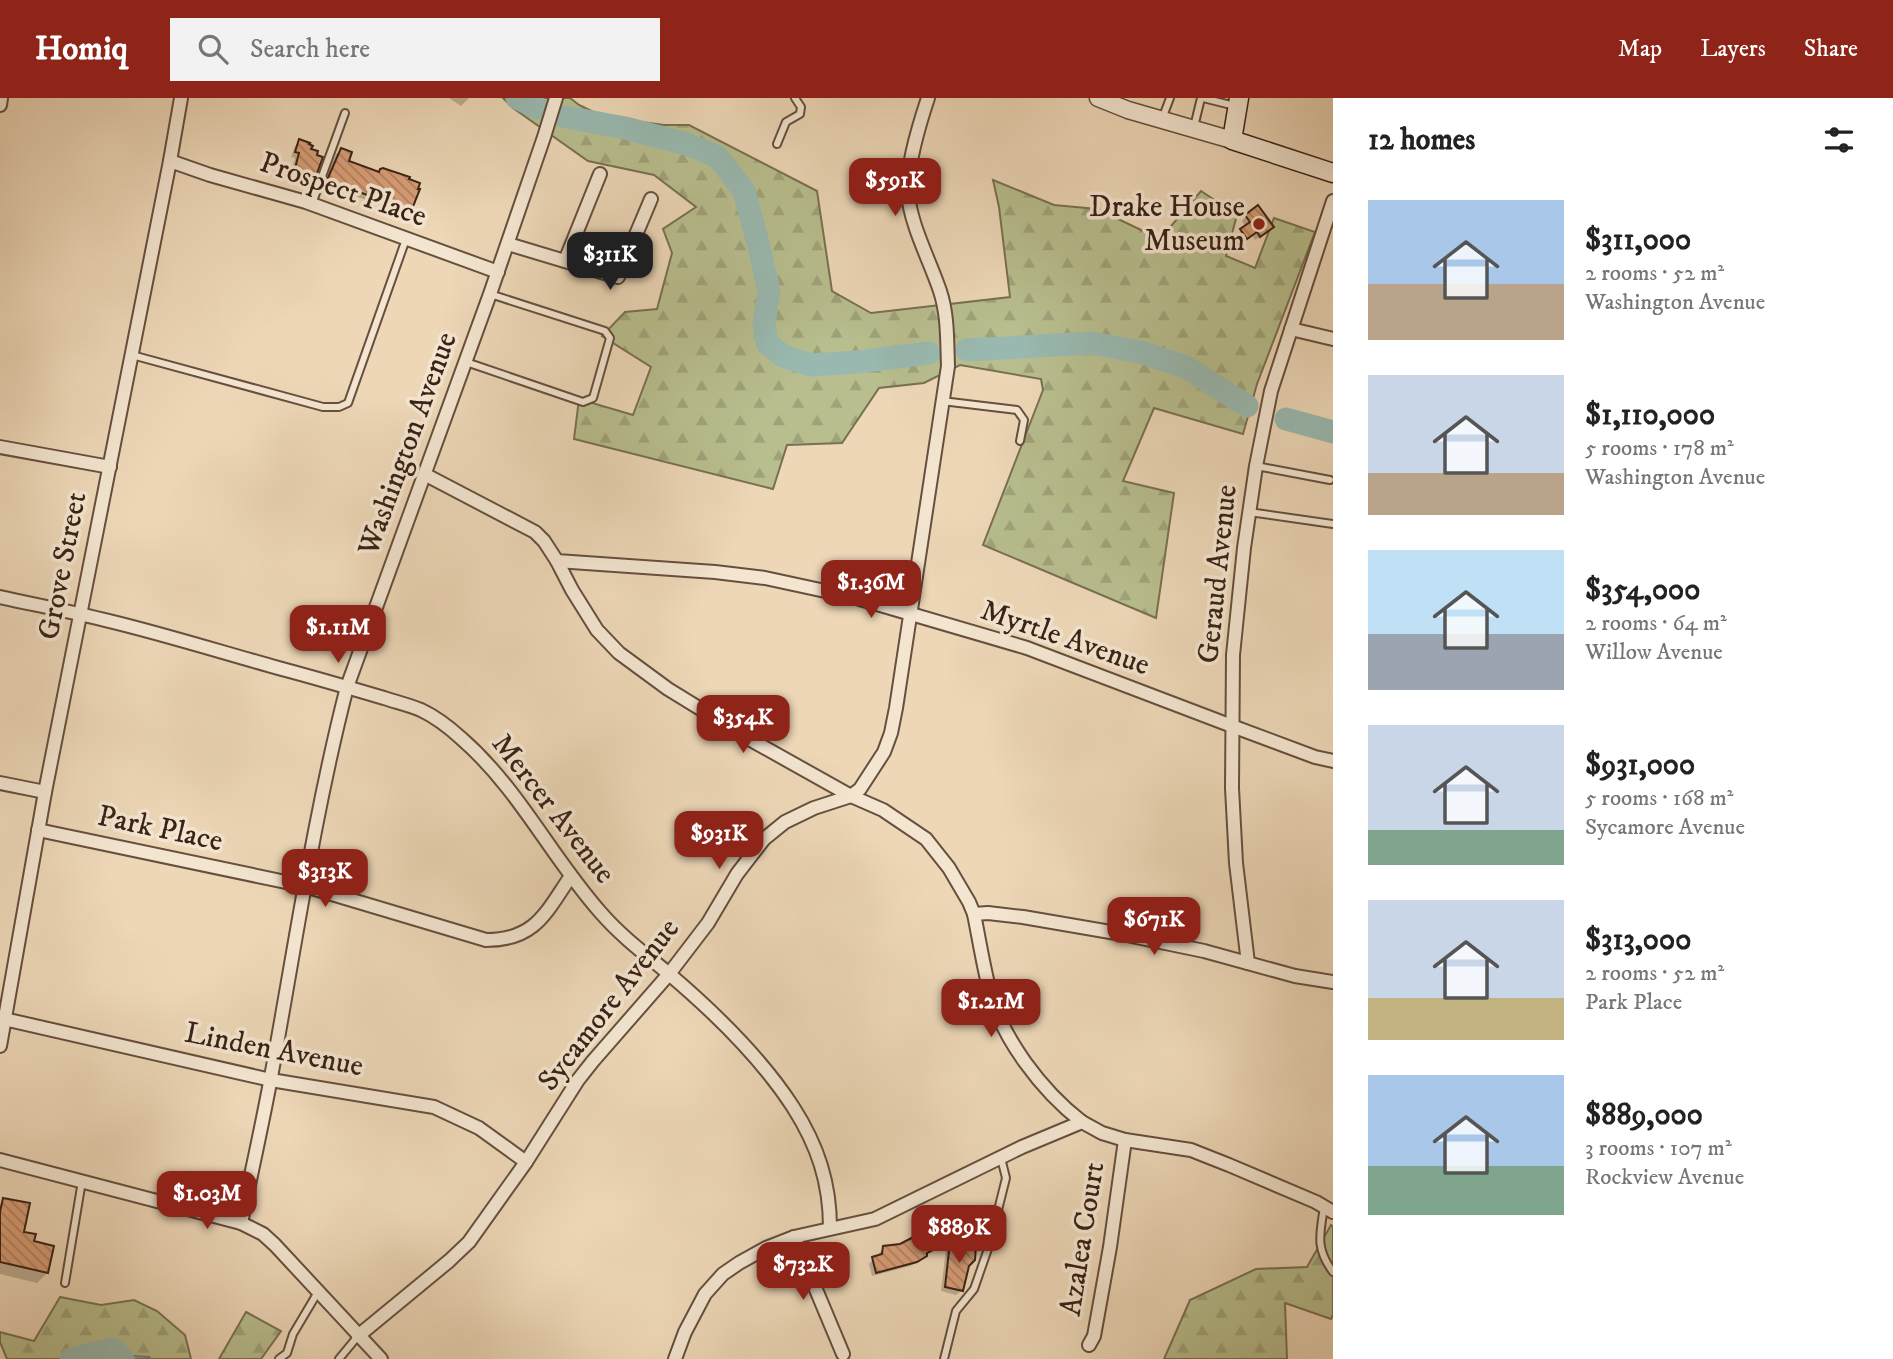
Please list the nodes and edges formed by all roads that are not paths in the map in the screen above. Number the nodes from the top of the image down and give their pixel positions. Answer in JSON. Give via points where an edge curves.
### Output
{"nodes":[{"id":1,"x":1,"y":98,"type":"edge"},
{"id":2,"x":181,"y":98,"type":"edge"},
{"id":3,"x":556,"y":98,"type":"edge"},
{"id":4,"x":795,"y":98,"type":"edge"},
{"id":5,"x":928,"y":98,"type":"edge"},
{"id":6,"x":1098,"y":98,"type":"edge"},
{"id":7,"x":1170,"y":98,"type":"edge"},
{"id":8,"x":1202,"y":98,"type":"edge"},
{"id":9,"x":1238,"y":102,"type":"edge"},
{"id":10,"x":0,"y":105,"type":"edge"},
{"id":11,"x":345,"y":113,"type":"dead end"},
{"id":12,"x":1162,"y":120,"type":"junction"},
{"id":13,"x":1194,"y":129,"type":"junction"},
{"id":14,"x":1231,"y":140,"type":"junction"},
{"id":15,"x":778,"y":145,"type":"dead end"},
{"id":16,"x":170,"y":161,"type":"junction"},
{"id":17,"x":1333,"y":173,"type":"edge"},
{"id":18,"x":600,"y":174,"type":"dead end"},
{"id":19,"x":651,"y":199,"type":"dead end"},
{"id":20,"x":1333,"y":201,"type":"edge"},
{"id":21,"x":312,"y":204,"type":"junction"},
{"id":22,"x":406,"y":239,"type":"junction"},
{"id":23,"x":508,"y":244,"type":"junction"},
{"id":24,"x":565,"y":261,"type":"junction"},
{"id":25,"x":498,"y":272,"type":"junction"},
{"id":26,"x":490,"y":294,"type":"junction"},
{"id":27,"x":1290,"y":330,"type":"junction"},
{"id":28,"x":1333,"y":339,"type":"edge"},
{"id":29,"x":132,"y":355,"type":"junction"},
{"id":30,"x":466,"y":362,"type":"junction"},
{"id":31,"x":943,"y":401,"type":"junction"},
{"id":32,"x":1020,"y":441,"type":"dead end"},
{"id":33,"x":0,"y":447,"type":"edge"},
{"id":34,"x":1256,"y":466,"type":"junction"},
{"id":35,"x":110,"y":467,"type":"junction"},
{"id":36,"x":426,"y":475,"type":"junction"},
{"id":37,"x":1330,"y":480,"type":"dead end"},
{"id":38,"x":1250,"y":512,"type":"junction"},
{"id":39,"x":1333,"y":524,"type":"edge"},
{"id":40,"x":558,"y":561,"type":"junction"},
{"id":41,"x":0,"y":597,"type":"edge"},
{"id":42,"x":910,"y":614,"type":"junction"},
{"id":43,"x":80,"y":615,"type":"junction"},
{"id":44,"x":347,"y":687,"type":"junction"},
{"id":45,"x":1232,"y":726,"type":"junction"},
{"id":46,"x":1333,"y":761,"type":"edge"},
{"id":47,"x":0,"y":783,"type":"edge"},
{"id":48,"x":45,"y":792,"type":"junction"},
{"id":49,"x":851,"y":796,"type":"junction"},
{"id":50,"x":38,"y":830,"type":"junction"},
{"id":51,"x":571,"y":876,"type":"junction"},
{"id":52,"x":306,"y":886,"type":"junction"},
{"id":53,"x":974,"y":914,"type":"junction"},
{"id":54,"x":1248,"y":963,"type":"junction"},
{"id":55,"x":669,"y":974,"type":"junction"},
{"id":56,"x":1333,"y":982,"type":"edge"},
{"id":57,"x":2,"y":1019,"type":"edge"},
{"id":58,"x":0,"y":1046,"type":"edge"},
{"id":59,"x":271,"y":1080,"type":"junction"},
{"id":60,"x":1082,"y":1122,"type":"junction"},
{"id":61,"x":1125,"y":1140,"type":"junction"},
{"id":62,"x":1000,"y":1158,"type":"junction"},
{"id":63,"x":0,"y":1160,"type":"edge"},
{"id":64,"x":526,"y":1162,"type":"junction"},
{"id":65,"x":82,"y":1181,"type":"junction"},
{"id":66,"x":1329,"y":1209,"type":"edge"},
{"id":67,"x":241,"y":1223,"type":"junction"},
{"id":68,"x":830,"y":1228,"type":"junction"},
{"id":69,"x":794,"y":1237,"type":"junction"},
{"id":70,"x":1333,"y":1272,"type":"edge"},
{"id":71,"x":65,"y":1283,"type":"dead end"},
{"id":72,"x":318,"y":1292,"type":"junction"},
{"id":73,"x":358,"y":1336,"type":"junction"},
{"id":74,"x":1089,"y":1345,"type":"dead end"},
{"id":75,"x":843,"y":1354,"type":"dead end"},
{"id":76,"x":279,"y":1359,"type":"edge"},
{"id":77,"x":339,"y":1359,"type":"edge"},
{"id":78,"x":381,"y":1359,"type":"edge"},
{"id":79,"x":675,"y":1359,"type":"edge"},
{"id":80,"x":944,"y":1359,"type":"edge"}],
"edges":[{"from":1,"to":10,"type":"street"},
{"from":2,"to":16,"type":"street","name":"Grove Street"},
{"from":3,"to":23,"type":"street","name":"Washington Avenue"},
{"from":4,"to":15,"type":"lane","via":[[800,114],[786,122]]},
{"from":5,"to":31,"type":"street","via":[[907,190],[941,294],[948,366]]},
{"from":6,"to":12,"type":"street"},
{"from":7,"to":12,"type":"lane"},
{"from":8,"to":9,"type":"lane"},
{"from":8,"to":13,"type":"lane"},
{"from":9,"to":14,"type":"main road"},
{"from":11,"to":21,"type":"lane"},
{"from":12,"to":13,"type":"street"},
{"from":13,"to":14,"type":"street"},
{"from":14,"to":17,"type":"main road"},
{"from":16,"to":21,"type":"street","name":"Prospect Place"},
{"from":16,"to":29,"type":"street","name":"Grove Street"},
{"from":18,"to":24,"type":"street"},
{"from":19,"to":24,"type":"street","via":[[618,277]]},
{"from":20,"to":27,"type":"street","name":"Geraud Avenue"},
{"from":21,"to":22,"type":"street","name":"Prospect Place"},
{"from":22,"to":25,"type":"street","name":"Prospect Place"},
{"from":22,"to":29,"type":"lane","via":[[348,403],[323,407]]},
{"from":23,"to":24,"type":"street"},
{"from":23,"to":25,"type":"street","name":"Washington Avenue"},
{"from":25,"to":26,"type":"street","name":"Washington Avenue"},
{"from":26,"to":30,"type":"street","name":"Washington Avenue"},
{"from":26,"to":30,"type":"lane","via":[[605,331],[610,338],[593,398],[583,402]]},
{"from":27,"to":28,"type":"street"},
{"from":27,"to":34,"type":"street","name":"Geraud Avenue","via":[[1271,391]]},
{"from":29,"to":35,"type":"street","name":"Grove Street"},
{"from":30,"to":36,"type":"street","name":"Washington Avenue"},
{"from":31,"to":32,"type":"lane","via":[[1017,410],[1024,420]]},
{"from":31,"to":42,"type":"street"},
{"from":33,"to":35,"type":"street"},
{"from":34,"to":37,"type":"lane"},
{"from":34,"to":38,"type":"street","name":"Geraud Avenue"},
{"from":35,"to":43,"type":"street","name":"Grove Street"},
{"from":36,"to":40,"type":"street","via":[[536,533]]},
{"from":36,"to":44,"type":"street","name":"Washington Avenue"},
{"from":38,"to":39,"type":"lane"},
{"from":38,"to":45,"type":"street","name":"Geraud Avenue","via":[[1233,655]]},
{"from":40,"to":42,"type":"street","name":"Myrtle Avenue","via":[[765,578]]},
{"from":40,"to":49,"type":"street","via":[[597,630],[619,653],[668,689]]},
{"from":41,"to":43,"type":"street","name":"Mercer Avenue"},
{"from":42,"to":45,"type":"street","name":"Myrtle Avenue","via":[[1027,648]]},
{"from":42,"to":49,"type":"street","via":[[891,733],[884,752]]},
{"from":43,"to":44,"type":"street","name":"Mercer Avenue"},
{"from":43,"to":48,"type":"street","name":"Grove Street"},
{"from":44,"to":51,"type":"street","name":"Mercer Avenue","via":[[421,710],[448,726],[512,792]]},
{"from":44,"to":52,"type":"street","name":"Washington Avenue"},
{"from":45,"to":46,"type":"street","name":"Myrtle Avenue"},
{"from":45,"to":54,"type":"street","name":"Geraud Avenue","via":[[1236,863]]},
{"from":47,"to":48,"type":"street"},
{"from":48,"to":50,"type":"street","name":"Grove Street"},
{"from":49,"to":53,"type":"street","via":[[883,810],[926,839],[949,868]]},
{"from":49,"to":55,"type":"street","name":"Sycamore Avenue","via":[[785,822],[764,839]]},
{"from":50,"to":52,"type":"street","name":"Park Place"},
{"from":50,"to":57,"type":"street","name":"Grove Street"},
{"from":51,"to":52,"type":"street","name":"Park Place","via":[[542,919],[525,932],[498,940]]},
{"from":51,"to":55,"type":"street","name":"Mercer Avenue","via":[[602,915]]},
{"from":52,"to":59,"type":"street","name":"Washington Avenue"},
{"from":53,"to":54,"type":"street","via":[[1023,917],[1122,934]]},
{"from":53,"to":60,"type":"street","via":[[989,989],[1016,1051],[1062,1107]]},
{"from":54,"to":56,"type":"street"},
{"from":55,"to":64,"type":"street","name":"Sycamore Avenue","via":[[578,1080]]},
{"from":55,"to":68,"type":"street","name":"Mercer Avenue","via":[[744,1044],[793,1107],[825,1175]]},
{"from":57,"to":58,"type":"street","name":"Grove Street"},
{"from":57,"to":59,"type":"street","name":"Linden Avenue"},
{"from":59,"to":64,"type":"street","name":"Linden Avenue","via":[[434,1107],[480,1128]]},
{"from":59,"to":67,"type":"street","name":"Washington Avenue"},
{"from":60,"to":61,"type":"street"},
{"from":60,"to":62,"type":"street"},
{"from":61,"to":66,"type":"street","via":[[1191,1150]]},
{"from":61,"to":74,"type":"street","name":"Azalea Court","via":[[1110,1247]]},
{"from":62,"to":68,"type":"street","via":[[874,1219]]},
{"from":62,"to":80,"type":"lane","via":[[1006,1178],[989,1246],[974,1289],[956,1311]]},
{"from":63,"to":65,"type":"street"},
{"from":64,"to":73,"type":"street","name":"Sycamore Avenue","via":[[469,1242]]},
{"from":65,"to":67,"type":"street"},
{"from":65,"to":71,"type":"lane"},
{"from":66,"to":70,"type":"lane","via":[[1319,1241]]},
{"from":67,"to":72,"type":"street","via":[[263,1234]]},
{"from":68,"to":69,"type":"street"},
{"from":69,"to":75,"type":"street"},
{"from":69,"to":79,"type":"street","via":[[723,1274],[705,1294]]},
{"from":72,"to":73,"type":"street"},
{"from":72,"to":76,"type":"lane"},
{"from":73,"to":77,"type":"lane"},
{"from":73,"to":78,"type":"street"}]}
